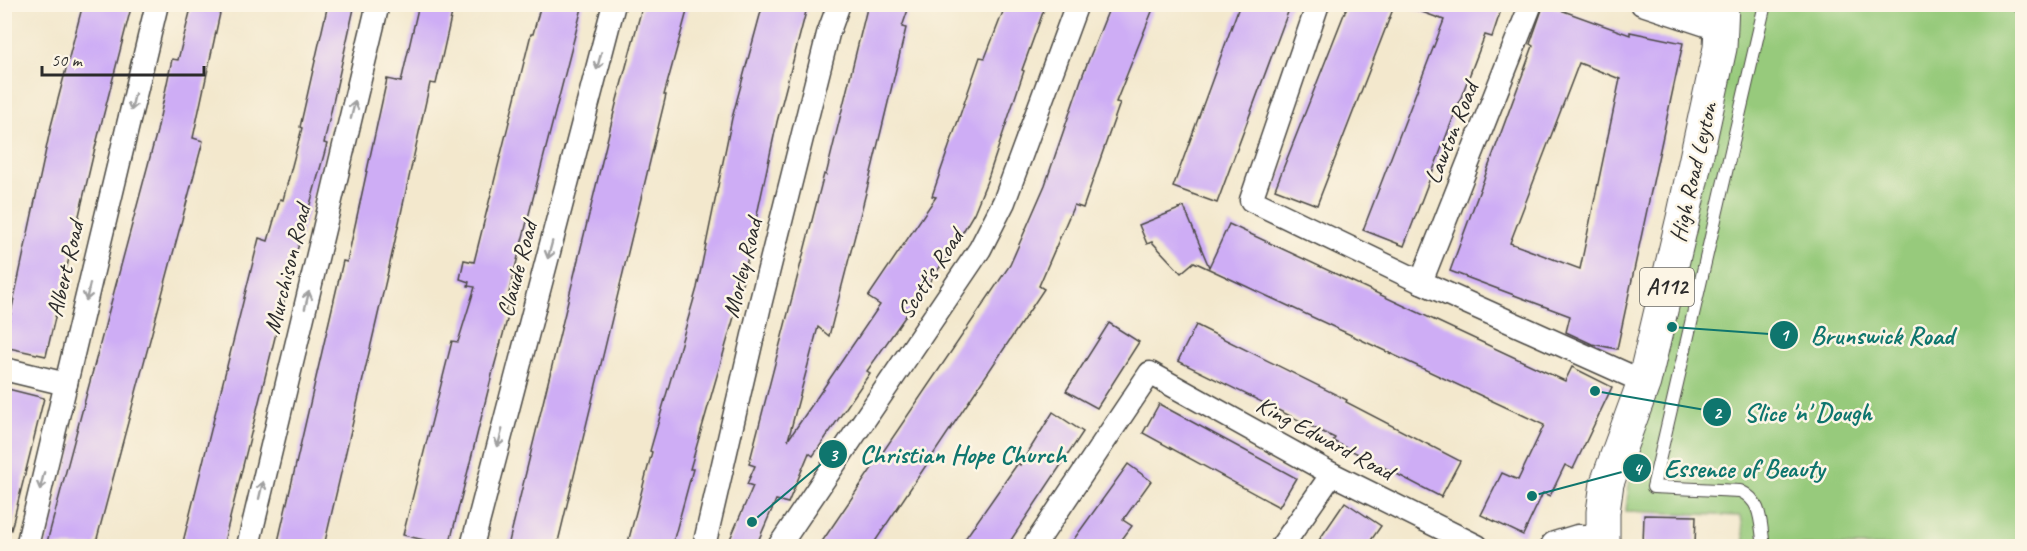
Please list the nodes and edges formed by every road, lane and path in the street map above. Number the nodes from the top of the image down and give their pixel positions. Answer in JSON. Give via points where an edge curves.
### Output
{"nodes":[{"id":1,"x":157,"y":4,"type":"edge"},
{"id":2,"x":378,"y":4,"type":"edge"},
{"id":3,"x":614,"y":4,"type":"edge"},
{"id":4,"x":839,"y":4,"type":"edge"},
{"id":5,"x":1077,"y":4,"type":"edge"},
{"id":6,"x":1318,"y":4,"type":"edge"},
{"id":7,"x":1531,"y":4,"type":"edge"},
{"id":8,"x":1642,"y":4,"type":"edge"},
{"id":9,"x":1765,"y":4,"type":"edge"},
{"id":10,"x":2016,"y":4,"type":"edge"},
{"id":11,"x":2022,"y":8,"type":"edge"},
{"id":12,"x":1722,"y":17,"type":"edge"},
{"id":13,"x":1421,"y":282,"type":"junction"},
{"id":14,"x":4,"y":369,"type":"edge"},
{"id":15,"x":1644,"y":382,"type":"junction"},
{"id":16,"x":66,"y":384,"type":"junction"},
{"id":17,"x":1332,"y":474,"type":"junction"},
{"id":18,"x":1602,"y":543,"type":"edge"},
{"id":19,"x":27,"y":546,"type":"edge"},
{"id":20,"x":248,"y":546,"type":"edge"},
{"id":21,"x":472,"y":546,"type":"edge"},
{"id":22,"x":704,"y":546,"type":"edge"},
{"id":23,"x":779,"y":546,"type":"edge"},
{"id":24,"x":1034,"y":546,"type":"edge"},
{"id":25,"x":1282,"y":546,"type":"edge"},
{"id":26,"x":1477,"y":546,"type":"edge"},
{"id":27,"x":1555,"y":546,"type":"edge"},
{"id":28,"x":1764,"y":546,"type":"edge"}],
"edges":[{"from":1,"to":16,"type":"street","name":"Albert Road","one_way":true},
{"from":20,"to":2,"type":"street","name":"Murchison Road","one_way":true},
{"from":3,"to":21,"type":"street","name":"Claude Road","one_way":true},
{"from":4,"to":22,"type":"street","name":"Morley Road","via":[[828,34],[761,301]]},
{"from":5,"to":23,"type":"street","name":"Scott's Road","via":[[1004,202],[980,249]]},
{"from":6,"to":13,"type":"street","via":[[1251,200]]},
{"from":7,"to":13,"type":"street","name":"Lawton Road"},
{"from":8,"to":12,"type":"street"},
{"from":9,"to":28,"type":"lane","via":[[1653,487],[1740,491],[1750,495],[1758,505]]},
{"from":10,"to":11,"type":"lane"},
{"from":12,"to":15,"type":"main road","name":"High Road Leyton","number":"A112","via":[[1720,48]]},
{"from":13,"to":15,"type":"street"},
{"from":14,"to":16,"type":"street"},
{"from":15,"to":18,"type":"main road","name":"High Road Leyton","number":"A112","via":[[1607,483]]},
{"from":16,"to":19,"type":"street","name":"Albert Road","one_way":true},
{"from":17,"to":24,"type":"street","name":"King Edward Road","via":[[1150,373]]},
{"from":17,"to":25,"type":"street"},
{"from":17,"to":26,"type":"street","name":"King Edward Road"},
{"from":18,"to":27,"type":"street","via":[[1578,539]]}]}
